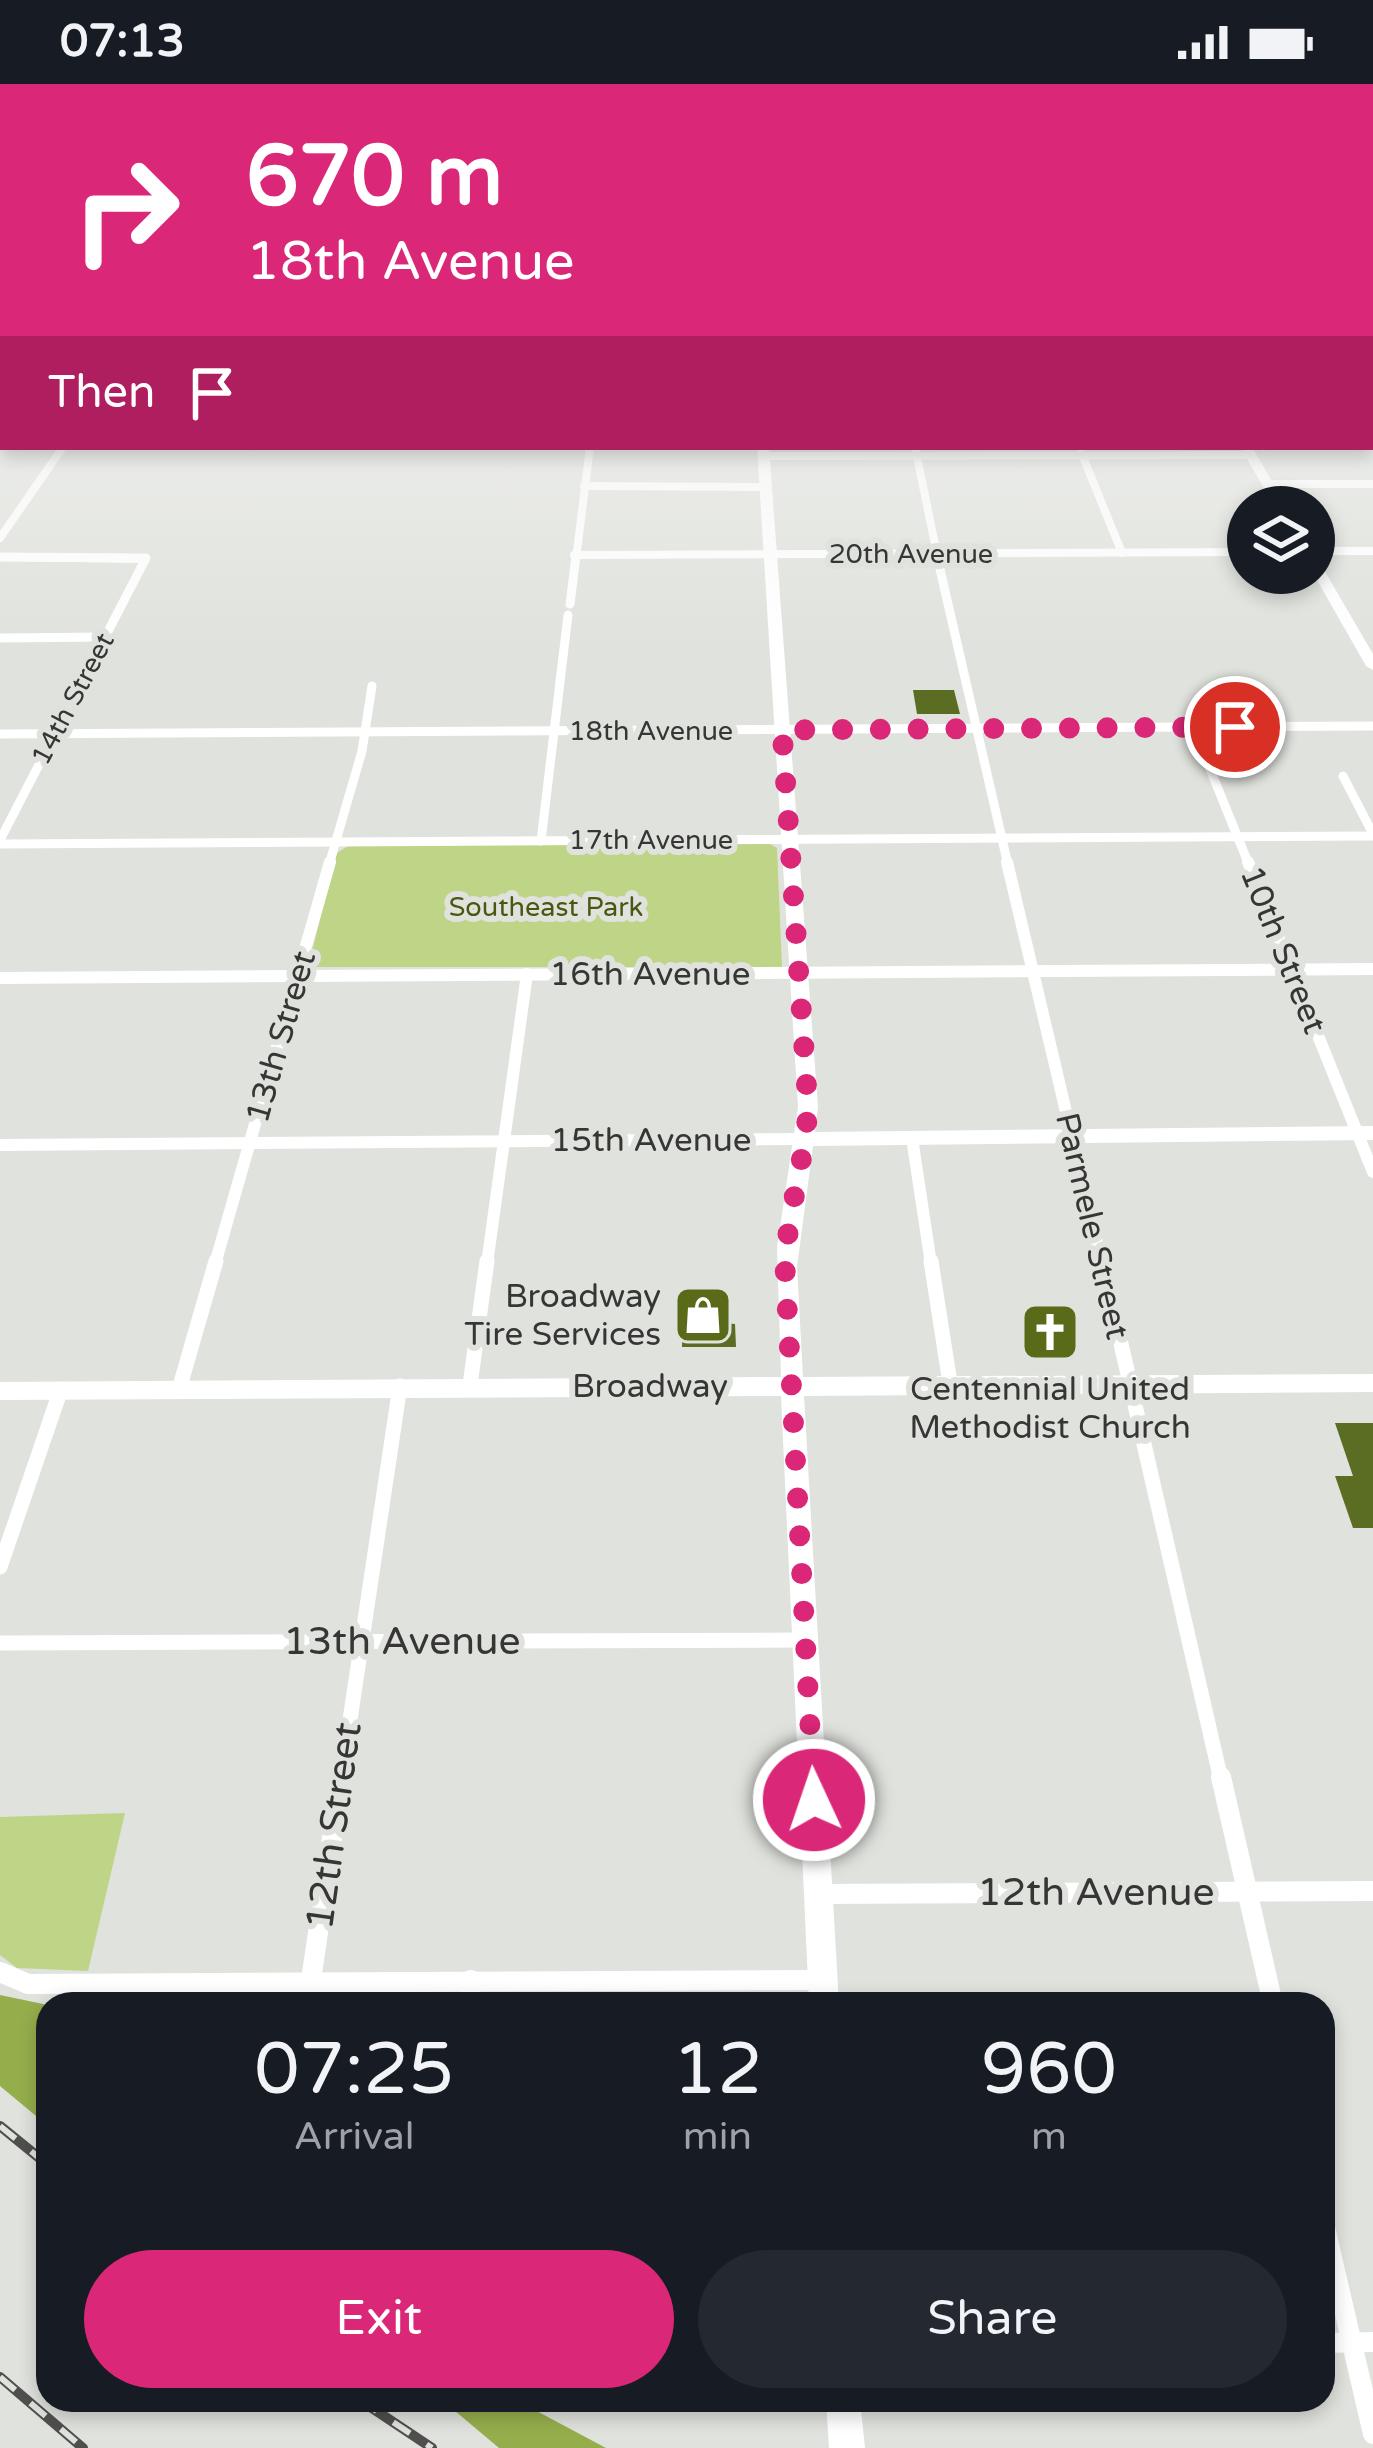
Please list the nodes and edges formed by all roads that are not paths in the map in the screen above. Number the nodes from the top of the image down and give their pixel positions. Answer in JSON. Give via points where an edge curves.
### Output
{"nodes":[{"id":1,"x":61,"y":450,"type":"edge"},
{"id":2,"x":590,"y":450,"type":"edge"},
{"id":3,"x":763,"y":451,"type":"edge"},
{"id":4,"x":916,"y":451,"type":"edge"},
{"id":5,"x":1080,"y":451,"type":"edge"},
{"id":6,"x":1248,"y":451,"type":"edge"},
{"id":7,"x":1268,"y":484,"type":"joint"},
{"id":8,"x":1373,"y":484,"type":"edge"},
{"id":9,"x":584,"y":486,"type":"junction"},
{"id":10,"x":766,"y":487,"type":"junction"},
{"id":11,"x":0,"y":538,"type":"edge"},
{"id":12,"x":1335,"y":551,"type":"edge"},
{"id":13,"x":1373,"y":551,"type":"edge"},
{"id":14,"x":1227,"y":552,"type":"edge"},
{"id":15,"x":1122,"y":553,"type":"junction"},
{"id":16,"x":574,"y":554,"type":"junction"},
{"id":17,"x":936,"y":554,"type":"junction"},
{"id":18,"x":771,"y":555,"type":"junction"},
{"id":19,"x":0,"y":557,"type":"edge"},
{"id":20,"x":1332,"y":594,"type":"edge"},
{"id":21,"x":106,"y":637,"type":"junction"},
{"id":22,"x":0,"y":638,"type":"edge"},
{"id":23,"x":1373,"y":667,"type":"edge"},
{"id":24,"x":372,"y":686,"type":"dead end"},
{"id":25,"x":1373,"y":726,"type":"edge"},
{"id":26,"x":974,"y":727,"type":"junction"},
{"id":27,"x":1193,"y":727,"type":"junction"},
{"id":28,"x":782,"y":730,"type":"junction"},
{"id":29,"x":554,"y":731,"type":"junction"},
{"id":30,"x":365,"y":732,"type":"junction"},
{"id":31,"x":0,"y":734,"type":"edge"},
{"id":32,"x":56,"y":734,"type":"junction"},
{"id":33,"x":1343,"y":776,"type":"dead end"},
{"id":34,"x":1373,"y":835,"type":"edge"},
{"id":35,"x":1238,"y":836,"type":"junction"},
{"id":36,"x":1001,"y":838,"type":"junction"},
{"id":37,"x":789,"y":839,"type":"junction"},
{"id":38,"x":541,"y":841,"type":"junction"},
{"id":39,"x":0,"y":842,"type":"edge"},
{"id":40,"x":334,"y":842,"type":"junction"},
{"id":41,"x":1293,"y":970,"type":"junction"},
{"id":42,"x":1373,"y":970,"type":"edge"},
{"id":43,"x":1035,"y":972,"type":"junction"},
{"id":44,"x":799,"y":973,"type":"junction"},
{"id":45,"x":527,"y":974,"type":"junction"},
{"id":46,"x":298,"y":977,"type":"junction"},
{"id":47,"x":0,"y":978,"type":"edge"},
{"id":48,"x":1365,"y":1133,"type":"edge"},
{"id":49,"x":1071,"y":1136,"type":"junction"},
{"id":50,"x":913,"y":1138,"type":"junction"},
{"id":51,"x":806,"y":1139,"type":"junction"},
{"id":52,"x":506,"y":1140,"type":"junction"},
{"id":53,"x":252,"y":1142,"type":"junction"},
{"id":54,"x":0,"y":1145,"type":"edge"},
{"id":55,"x":1373,"y":1172,"type":"edge"},
{"id":56,"x":950,"y":1383,"type":"junction"},
{"id":57,"x":1373,"y":1383,"type":"edge"},
{"id":58,"x":1127,"y":1384,"type":"junction"},
{"id":59,"x":470,"y":1385,"type":"junction"},
{"id":60,"x":180,"y":1386,"type":"junction"},
{"id":61,"x":400,"y":1386,"type":"junction"},
{"id":62,"x":792,"y":1386,"type":"junction"},
{"id":63,"x":61,"y":1389,"type":"junction"},
{"id":64,"x":0,"y":1391,"type":"edge"},
{"id":65,"x":0,"y":1567,"type":"edge"},
{"id":66,"x":805,"y":1640,"type":"junction"},
{"id":67,"x":362,"y":1641,"type":"junction"},
{"id":68,"x":0,"y":1642,"type":"edge"},
{"id":69,"x":1373,"y":1891,"type":"edge"},
{"id":70,"x":1247,"y":1892,"type":"junction"},
{"id":71,"x":819,"y":1894,"type":"junction"},
{"id":72,"x":0,"y":1972,"type":"edge"},
{"id":73,"x":311,"y":1981,"type":"junction"},
{"id":74,"x":471,"y":1981,"type":"junction"},
{"id":75,"x":470,"y":1992,"type":"edge"},
{"id":76,"x":824,"y":1992,"type":"edge"},
{"id":77,"x":1271,"y":1992,"type":"edge"},
{"id":78,"x":1335,"y":2257,"type":"edge"},
{"id":79,"x":1362,"y":2342,"type":"edge"},
{"id":80,"x":844,"y":2412,"type":"edge"},
{"id":81,"x":1373,"y":2434,"type":"edge"},
{"id":82,"x":847,"y":2448,"type":"edge"}],
"edges":[{"from":1,"to":11,"type":"street"},
{"from":2,"to":9,"type":"street"},
{"from":3,"to":4,"type":"street"},
{"from":3,"to":10,"type":"main road"},
{"from":4,"to":5,"type":"street"},
{"from":4,"to":17,"type":"street","name":"Parmele Street"},
{"from":5,"to":6,"type":"street"},
{"from":5,"to":15,"type":"street"},
{"from":6,"to":7,"type":"main road"},
{"from":7,"to":8,"type":"street"},
{"from":9,"to":10,"type":"street"},
{"from":9,"to":16,"type":"street"},
{"from":10,"to":18,"type":"main road"},
{"from":12,"to":13,"type":"street"},
{"from":14,"to":15,"type":"street","name":"20th Avenue"},
{"from":15,"to":17,"type":"street","name":"20th Avenue"},
{"from":16,"to":18,"type":"street","name":"20th Avenue"},
{"from":16,"to":29,"type":"street"},
{"from":17,"to":18,"type":"street","name":"20th Avenue"},
{"from":17,"to":26,"type":"street","name":"Parmele Street"},
{"from":18,"to":28,"type":"main road"},
{"from":19,"to":21,"type":"street","name":"14th Street","via":[[146,558]]},
{"from":20,"to":23,"type":"main road"},
{"from":21,"to":22,"type":"street"},
{"from":21,"to":32,"type":"street","name":"14th Street"},
{"from":24,"to":30,"type":"street","name":"13th Street"},
{"from":25,"to":27,"type":"street","name":"18th Avenue"},
{"from":26,"to":27,"type":"street","name":"18th Avenue"},
{"from":26,"to":28,"type":"street","name":"18th Avenue"},
{"from":26,"to":36,"type":"street","name":"Parmele Street"},
{"from":27,"to":35,"type":"street","name":"10th Street"},
{"from":28,"to":29,"type":"street","name":"18th Avenue"},
{"from":28,"to":37,"type":"main road"},
{"from":29,"to":30,"type":"street","name":"18th Avenue"},
{"from":29,"to":38,"type":"street"},
{"from":30,"to":32,"type":"street","name":"18th Avenue"},
{"from":30,"to":40,"type":"street","name":"13th Street"},
{"from":31,"to":32,"type":"street","name":"18th Avenue"},
{"from":32,"to":39,"type":"street","name":"14th Street"},
{"from":33,"to":34,"type":"street"},
{"from":34,"to":35,"type":"street","name":"17th Avenue"},
{"from":35,"to":36,"type":"street","name":"17th Avenue"},
{"from":35,"to":41,"type":"street","name":"10th Street"},
{"from":36,"to":37,"type":"street","name":"17th Avenue"},
{"from":36,"to":43,"type":"street","name":"Parmele Street"},
{"from":37,"to":38,"type":"street","name":"17th Avenue"},
{"from":37,"to":44,"type":"main road"},
{"from":38,"to":40,"type":"street","name":"17th Avenue"},
{"from":39,"to":40,"type":"street","name":"17th Avenue"},
{"from":40,"to":46,"type":"street","name":"13th Street"},
{"from":41,"to":42,"type":"street","name":"16th Avenue"},
{"from":41,"to":43,"type":"street","name":"16th Avenue"},
{"from":41,"to":48,"type":"street","name":"10th Street"},
{"from":43,"to":44,"type":"street","name":"16th Avenue"},
{"from":43,"to":49,"type":"street","name":"Parmele Street"},
{"from":44,"to":45,"type":"street","name":"16th Avenue"},
{"from":44,"to":51,"type":"main road"},
{"from":45,"to":46,"type":"street","name":"16th Avenue"},
{"from":45,"to":52,"type":"street"},
{"from":46,"to":47,"type":"street","name":"16th Avenue"},
{"from":46,"to":53,"type":"street","name":"13th Street"},
{"from":48,"to":49,"type":"main road","name":"15th Avenue"},
{"from":48,"to":55,"type":"street","name":"10th Street"},
{"from":49,"to":50,"type":"main road","name":"15th Avenue"},
{"from":49,"to":58,"type":"street","name":"Parmele Street"},
{"from":50,"to":51,"type":"main road","name":"15th Avenue"},
{"from":50,"to":56,"type":"street"},
{"from":51,"to":52,"type":"street","name":"15th Avenue"},
{"from":51,"to":62,"type":"main road","via":[[786,1244]]},
{"from":52,"to":53,"type":"street","name":"15th Avenue"},
{"from":52,"to":59,"type":"street"},
{"from":53,"to":54,"type":"street","name":"15th Avenue"},
{"from":53,"to":60,"type":"street","name":"13th Street"},
{"from":56,"to":58,"type":"main road","name":"Broadway"},
{"from":56,"to":62,"type":"main road","name":"Broadway"},
{"from":57,"to":58,"type":"main road","name":"Broadway"},
{"from":58,"to":70,"type":"street","name":"Parmele Street"},
{"from":59,"to":61,"type":"main road","name":"Broadway"},
{"from":59,"to":62,"type":"main road","name":"Broadway"},
{"from":60,"to":61,"type":"main road","name":"Broadway"},
{"from":60,"to":63,"type":"main road","name":"Broadway"},
{"from":61,"to":67,"type":"street","name":"12th Street"},
{"from":62,"to":66,"type":"main road"},
{"from":63,"to":64,"type":"main road","name":"Broadway"},
{"from":63,"to":65,"type":"street"},
{"from":66,"to":67,"type":"street","name":"13th Avenue"},
{"from":66,"to":71,"type":"main road"},
{"from":67,"to":68,"type":"street","name":"13th Avenue"},
{"from":67,"to":73,"type":"street","name":"12th Street"},
{"from":69,"to":70,"type":"street","name":"12th Avenue"},
{"from":70,"to":71,"type":"street","name":"12th Avenue"},
{"from":70,"to":77,"type":"street","name":"Parmele Street"},
{"from":71,"to":76,"type":"main road"},
{"from":72,"to":73,"type":"street","via":[[28,1984]]},
{"from":73,"to":74,"type":"street"},
{"from":74,"to":75,"type":"street"},
{"from":74,"to":76,"type":"street"},
{"from":78,"to":79,"type":"street"},
{"from":79,"to":81,"type":"street"},
{"from":80,"to":82,"type":"main road"}]}
